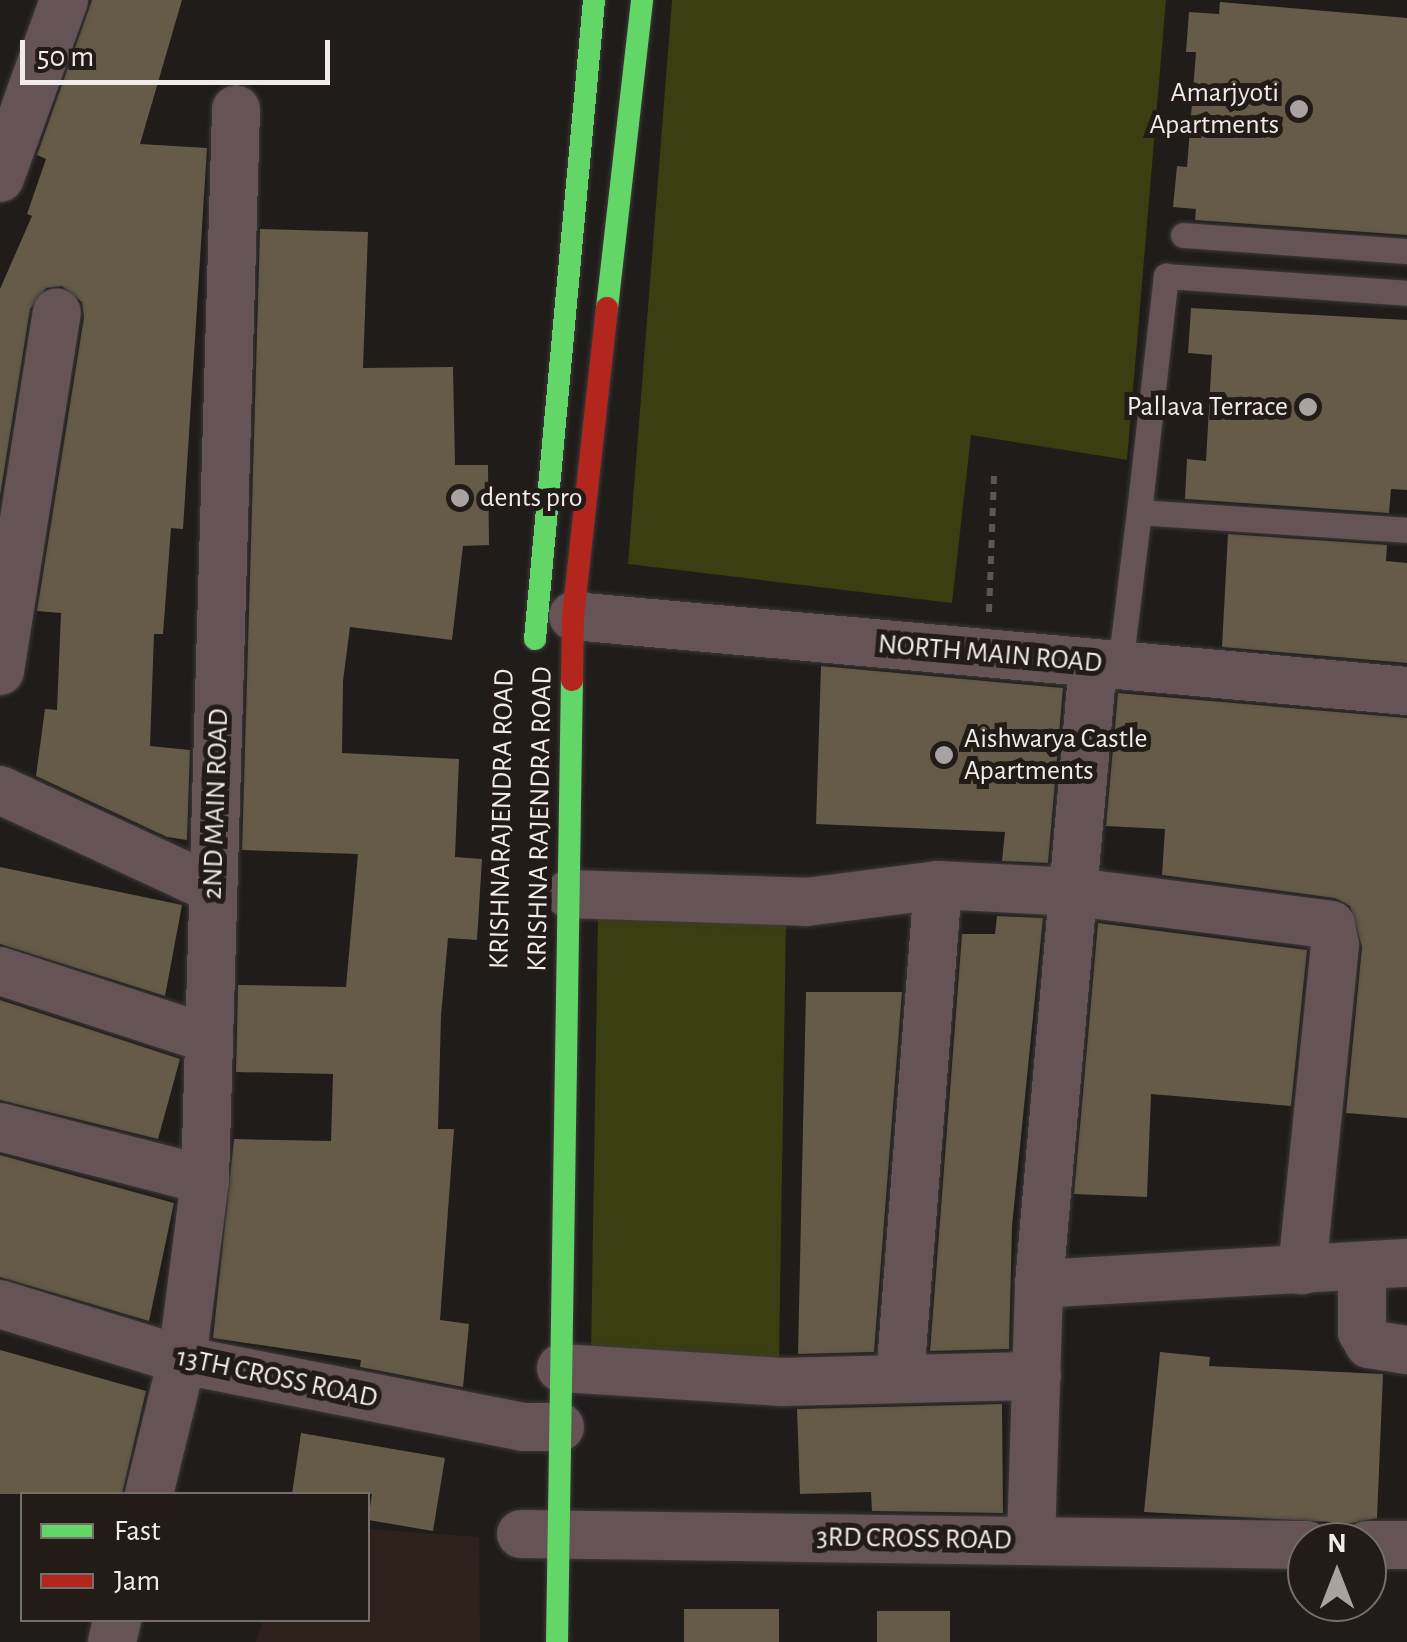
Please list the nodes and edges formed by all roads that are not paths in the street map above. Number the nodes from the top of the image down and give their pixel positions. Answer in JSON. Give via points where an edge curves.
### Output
{"nodes":[{"id":1,"x":64,"y":0,"type":"edge"},
{"id":2,"x":594,"y":0,"type":"edge"},
{"id":3,"x":642,"y":0,"type":"edge"},
{"id":4,"x":236,"y":109,"type":"dead end"},
{"id":5,"x":0,"y":178,"type":"edge"},
{"id":6,"x":1183,"y":236,"type":"dead end"},
{"id":7,"x":1407,"y":251,"type":"edge"},
{"id":8,"x":1407,"y":293,"type":"edge"},
{"id":9,"x":57,"y":313,"type":"dead end"},
{"id":10,"x":1140,"y":512,"type":"junction"},
{"id":11,"x":1407,"y":530,"type":"edge"},
{"id":12,"x":574,"y":616,"type":"junction"},
{"id":13,"x":535,"y":656,"type":"dead end"},
{"id":14,"x":1107,"y":664,"type":"junction"},
{"id":15,"x":0,"y":672,"type":"edge"},
{"id":16,"x":1407,"y":691,"type":"edge"},
{"id":17,"x":0,"y":790,"type":"edge"},
{"id":18,"x":938,"y":885,"type":"junction"},
{"id":19,"x":213,"y":889,"type":"junction"},
{"id":20,"x":1074,"y":892,"type":"junction"},
{"id":21,"x":569,"y":894,"type":"junction"},
{"id":22,"x":0,"y":971,"type":"edge"},
{"id":23,"x":209,"y":1039,"type":"junction"},
{"id":24,"x":0,"y":1127,"type":"edge"},
{"id":25,"x":204,"y":1180,"type":"junction"},
{"id":26,"x":1385,"y":1265,"type":"edge"},
{"id":27,"x":1302,"y":1270,"type":"junction"},
{"id":28,"x":1040,"y":1284,"type":"junction"},
{"id":29,"x":0,"y":1304,"type":"edge"},
{"id":30,"x":1407,"y":1350,"type":"edge"},
{"id":31,"x":182,"y":1360,"type":"junction"},
{"id":32,"x":561,"y":1368,"type":"junction"},
{"id":33,"x":1038,"y":1376,"type":"junction"},
{"id":34,"x":900,"y":1378,"type":"junction"},
{"id":35,"x":532,"y":1427,"type":"junction"},
{"id":36,"x":149,"y":1492,"type":"edge"},
{"id":37,"x":531,"y":1534,"type":"junction"},
{"id":38,"x":1031,"y":1541,"type":"junction"},
{"id":39,"x":1287,"y":1545,"type":"edge"},
{"id":40,"x":557,"y":1642,"type":"edge"}],
"edges":[{"from":1,"to":5,"type":"street"},
{"from":2,"to":13,"type":"main road","name":"KRISHNARAJENDRA ROAD"},
{"from":3,"to":12,"type":"main road","name":"KRISHNA RAJENDRA ROAD"},
{"from":4,"to":19,"type":"street","name":"2ND MAIN ROAD"},
{"from":6,"to":7,"type":"lane"},
{"from":8,"to":10,"type":"lane","via":[[1166,276]]},
{"from":9,"to":15,"type":"street"},
{"from":10,"to":11,"type":"lane"},
{"from":10,"to":14,"type":"lane"},
{"from":12,"to":14,"type":"street","name":"NORTH MAIN ROAD"},
{"from":12,"to":21,"type":"main road","name":"KRISHNA RAJENDRA ROAD"},
{"from":14,"to":16,"type":"street","name":"NORTH MAIN ROAD"},
{"from":14,"to":20,"type":"street"},
{"from":17,"to":19,"type":"street"},
{"from":18,"to":20,"type":"street"},
{"from":18,"to":21,"type":"street","via":[[806,902]]},
{"from":18,"to":34,"type":"street"},
{"from":19,"to":23,"type":"street","name":"2ND MAIN ROAD"},
{"from":20,"to":27,"type":"street","via":[[1317,918],[1331,926]]},
{"from":20,"to":28,"type":"street"},
{"from":21,"to":32,"type":"main road","name":"KRISHNA RAJENDRA ROAD"},
{"from":22,"to":23,"type":"street"},
{"from":23,"to":25,"type":"street","name":"2ND MAIN ROAD"},
{"from":24,"to":25,"type":"street"},
{"from":25,"to":31,"type":"street","name":"2ND MAIN ROAD"},
{"from":26,"to":27,"type":"street"},
{"from":26,"to":30,"type":"street","via":[[1362,1332],[1369,1344]]},
{"from":27,"to":28,"type":"street"},
{"from":28,"to":33,"type":"street"},
{"from":29,"to":31,"type":"street","name":"13TH CROSS ROAD"},
{"from":31,"to":35,"type":"street","name":"13TH CROSS ROAD"},
{"from":31,"to":36,"type":"street","name":"2ND MAIN ROAD"},
{"from":32,"to":34,"type":"street","via":[[783,1382]]},
{"from":32,"to":35,"type":"main road","name":"KRISHNA RAJENDRA ROAD"},
{"from":33,"to":34,"type":"street"},
{"from":33,"to":38,"type":"street"},
{"from":35,"to":37,"type":"main road","name":"KRISHNA RAJENDRA ROAD"},
{"from":37,"to":38,"type":"street","name":"3RD CROSS ROAD"},
{"from":37,"to":40,"type":"main road","name":"KRISHNA RAJENDRA ROAD"},
{"from":38,"to":39,"type":"street","name":"3RD CROSS ROAD"}]}
